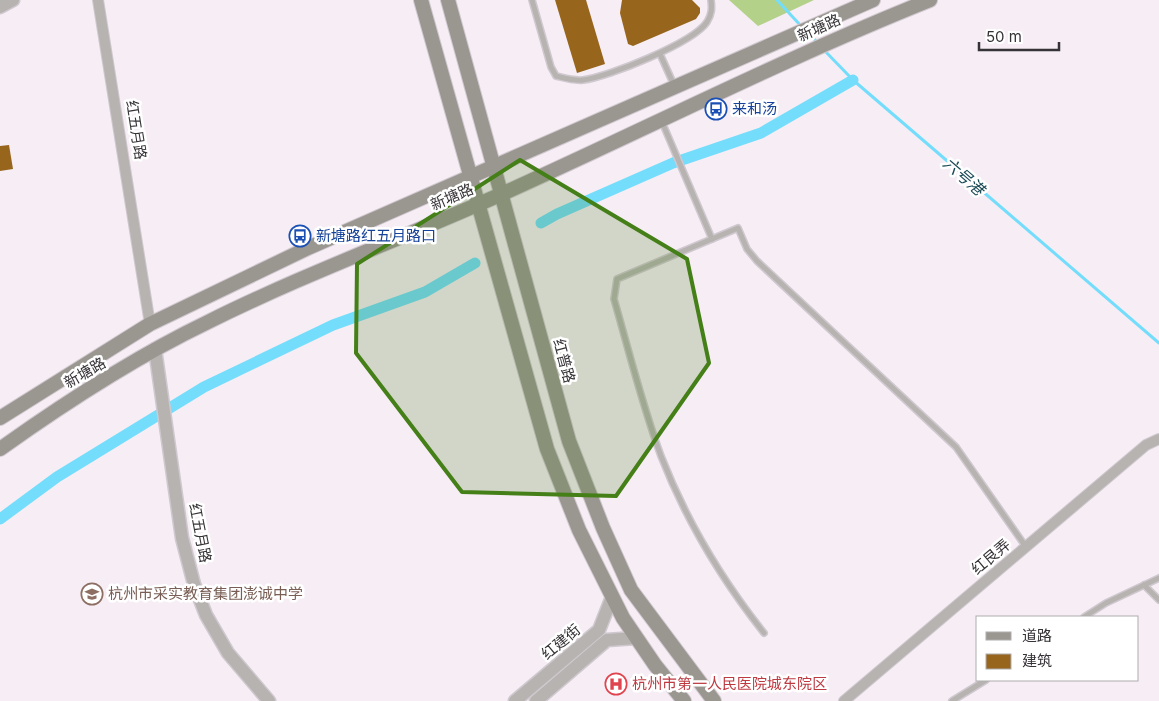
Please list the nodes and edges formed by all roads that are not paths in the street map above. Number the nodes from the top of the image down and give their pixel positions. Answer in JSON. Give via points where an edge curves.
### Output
{"nodes":[{"id":1,"x":13,"y":0,"type":"edge"},
{"id":2,"x":98,"y":0,"type":"edge"},
{"id":3,"x":421,"y":0,"type":"edge"},
{"id":4,"x":448,"y":0,"type":"edge"},
{"id":5,"x":532,"y":0,"type":"edge"},
{"id":6,"x":711,"y":0,"type":"edge"},
{"id":7,"x":873,"y":0,"type":"edge"},
{"id":8,"x":930,"y":0,"type":"edge"},
{"id":9,"x":0,"y":7,"type":"edge"},
{"id":10,"x":660,"y":54,"type":"junction"},
{"id":11,"x":674,"y":86,"type":"junction"},
{"id":12,"x":661,"y":119,"type":"junction"},
{"id":13,"x":494,"y":166,"type":"junction"},
{"id":14,"x":470,"y":179,"type":"junction"},
{"id":15,"x":502,"y":194,"type":"junction"},
{"id":16,"x":478,"y":203,"type":"junction"},
{"id":17,"x":712,"y":239,"type":"junction"},
{"id":18,"x":150,"y":324,"type":"junction"},
{"id":19,"x":155,"y":349,"type":"junction"},
{"id":20,"x":0,"y":418,"type":"edge"},
{"id":21,"x":1159,"y":439,"type":"edge"},
{"id":22,"x":0,"y":449,"type":"edge"},
{"id":23,"x":1026,"y":547,"type":"junction"},
{"id":24,"x":1159,"y":578,"type":"edge"},
{"id":25,"x":1144,"y":586,"type":"junction"},
{"id":26,"x":612,"y":597,"type":"junction"},
{"id":27,"x":1159,"y":600,"type":"edge"},
{"id":28,"x":1086,"y":616,"type":"edge"},
{"id":29,"x":764,"y":633,"type":"dead end"},
{"id":30,"x":636,"y":638,"type":"junction"},
{"id":31,"x":984,"y":681,"type":"edge"},
{"id":32,"x":270,"y":701,"type":"edge"},
{"id":33,"x":516,"y":701,"type":"edge"},
{"id":34,"x":536,"y":701,"type":"edge"},
{"id":35,"x":684,"y":701,"type":"edge"},
{"id":36,"x":714,"y":701,"type":"edge"},
{"id":37,"x":844,"y":701,"type":"edge"},
{"id":38,"x":952,"y":701,"type":"edge"}],
"edges":[{"from":1,"to":9,"type":"street"},
{"from":2,"to":18,"type":"street","name":"红五月路"},
{"from":3,"to":14,"type":"main road"},
{"from":4,"to":13,"type":"main road","name":"红普路"},
{"from":5,"to":10,"type":"lane","via":[[550,67],[556,76],[582,80]]},
{"from":6,"to":10,"type":"lane","via":[[712,10],[706,23]]},
{"from":7,"to":11,"type":"main road","name":"新塘路"},
{"from":8,"to":12,"type":"main road","name":"新塘路","via":[[843,34]]},
{"from":10,"to":11,"type":"lane"},
{"from":11,"to":13,"type":"main road","name":"新塘路"},
{"from":12,"to":15,"type":"main road","name":"新塘路"},
{"from":12,"to":17,"type":"lane"},
{"from":13,"to":14,"type":"main road","name":"新塘路"},
{"from":13,"to":15,"type":"main road","name":"红普路"},
{"from":14,"to":16,"type":"main road"},
{"from":14,"to":18,"type":"main road","name":"新塘路","via":[[308,248]]},
{"from":15,"to":16,"type":"main road","name":"新塘路"},
{"from":15,"to":36,"type":"main road","name":"红普路","via":[[569,441],[603,528],[631,590]]},
{"from":16,"to":19,"type":"main road","name":"新塘路","via":[[209,321]]},
{"from":16,"to":26,"type":"main road","via":[[548,449],[579,530]]},
{"from":17,"to":23,"type":"lane","via":[[738,228],[757,262],[956,448]]},
{"from":17,"to":29,"type":"lane","via":[[617,279],[614,299],[650,422],[676,490],[736,598]]},
{"from":18,"to":20,"type":"main road","name":"新塘路"},
{"from":19,"to":22,"type":"main road","name":"新塘路","via":[[59,407]]},
{"from":19,"to":32,"type":"street","name":"红五月路","via":[[182,538],[194,584],[206,615],[228,653]]},
{"from":21,"to":23,"type":"street","name":"红艮弄","via":[[1146,445]]},
{"from":23,"to":37,"type":"street","name":"红艮弄"},
{"from":24,"to":25,"type":"lane"},
{"from":25,"to":27,"type":"lane"},
{"from":25,"to":28,"type":"lane"},
{"from":26,"to":30,"type":"main road"},
{"from":26,"to":33,"type":"street","name":"红建街","via":[[599,630]]},
{"from":30,"to":34,"type":"street","name":"红建街","via":[[607,640]]},
{"from":30,"to":35,"type":"main road"},
{"from":31,"to":38,"type":"lane"}]}
